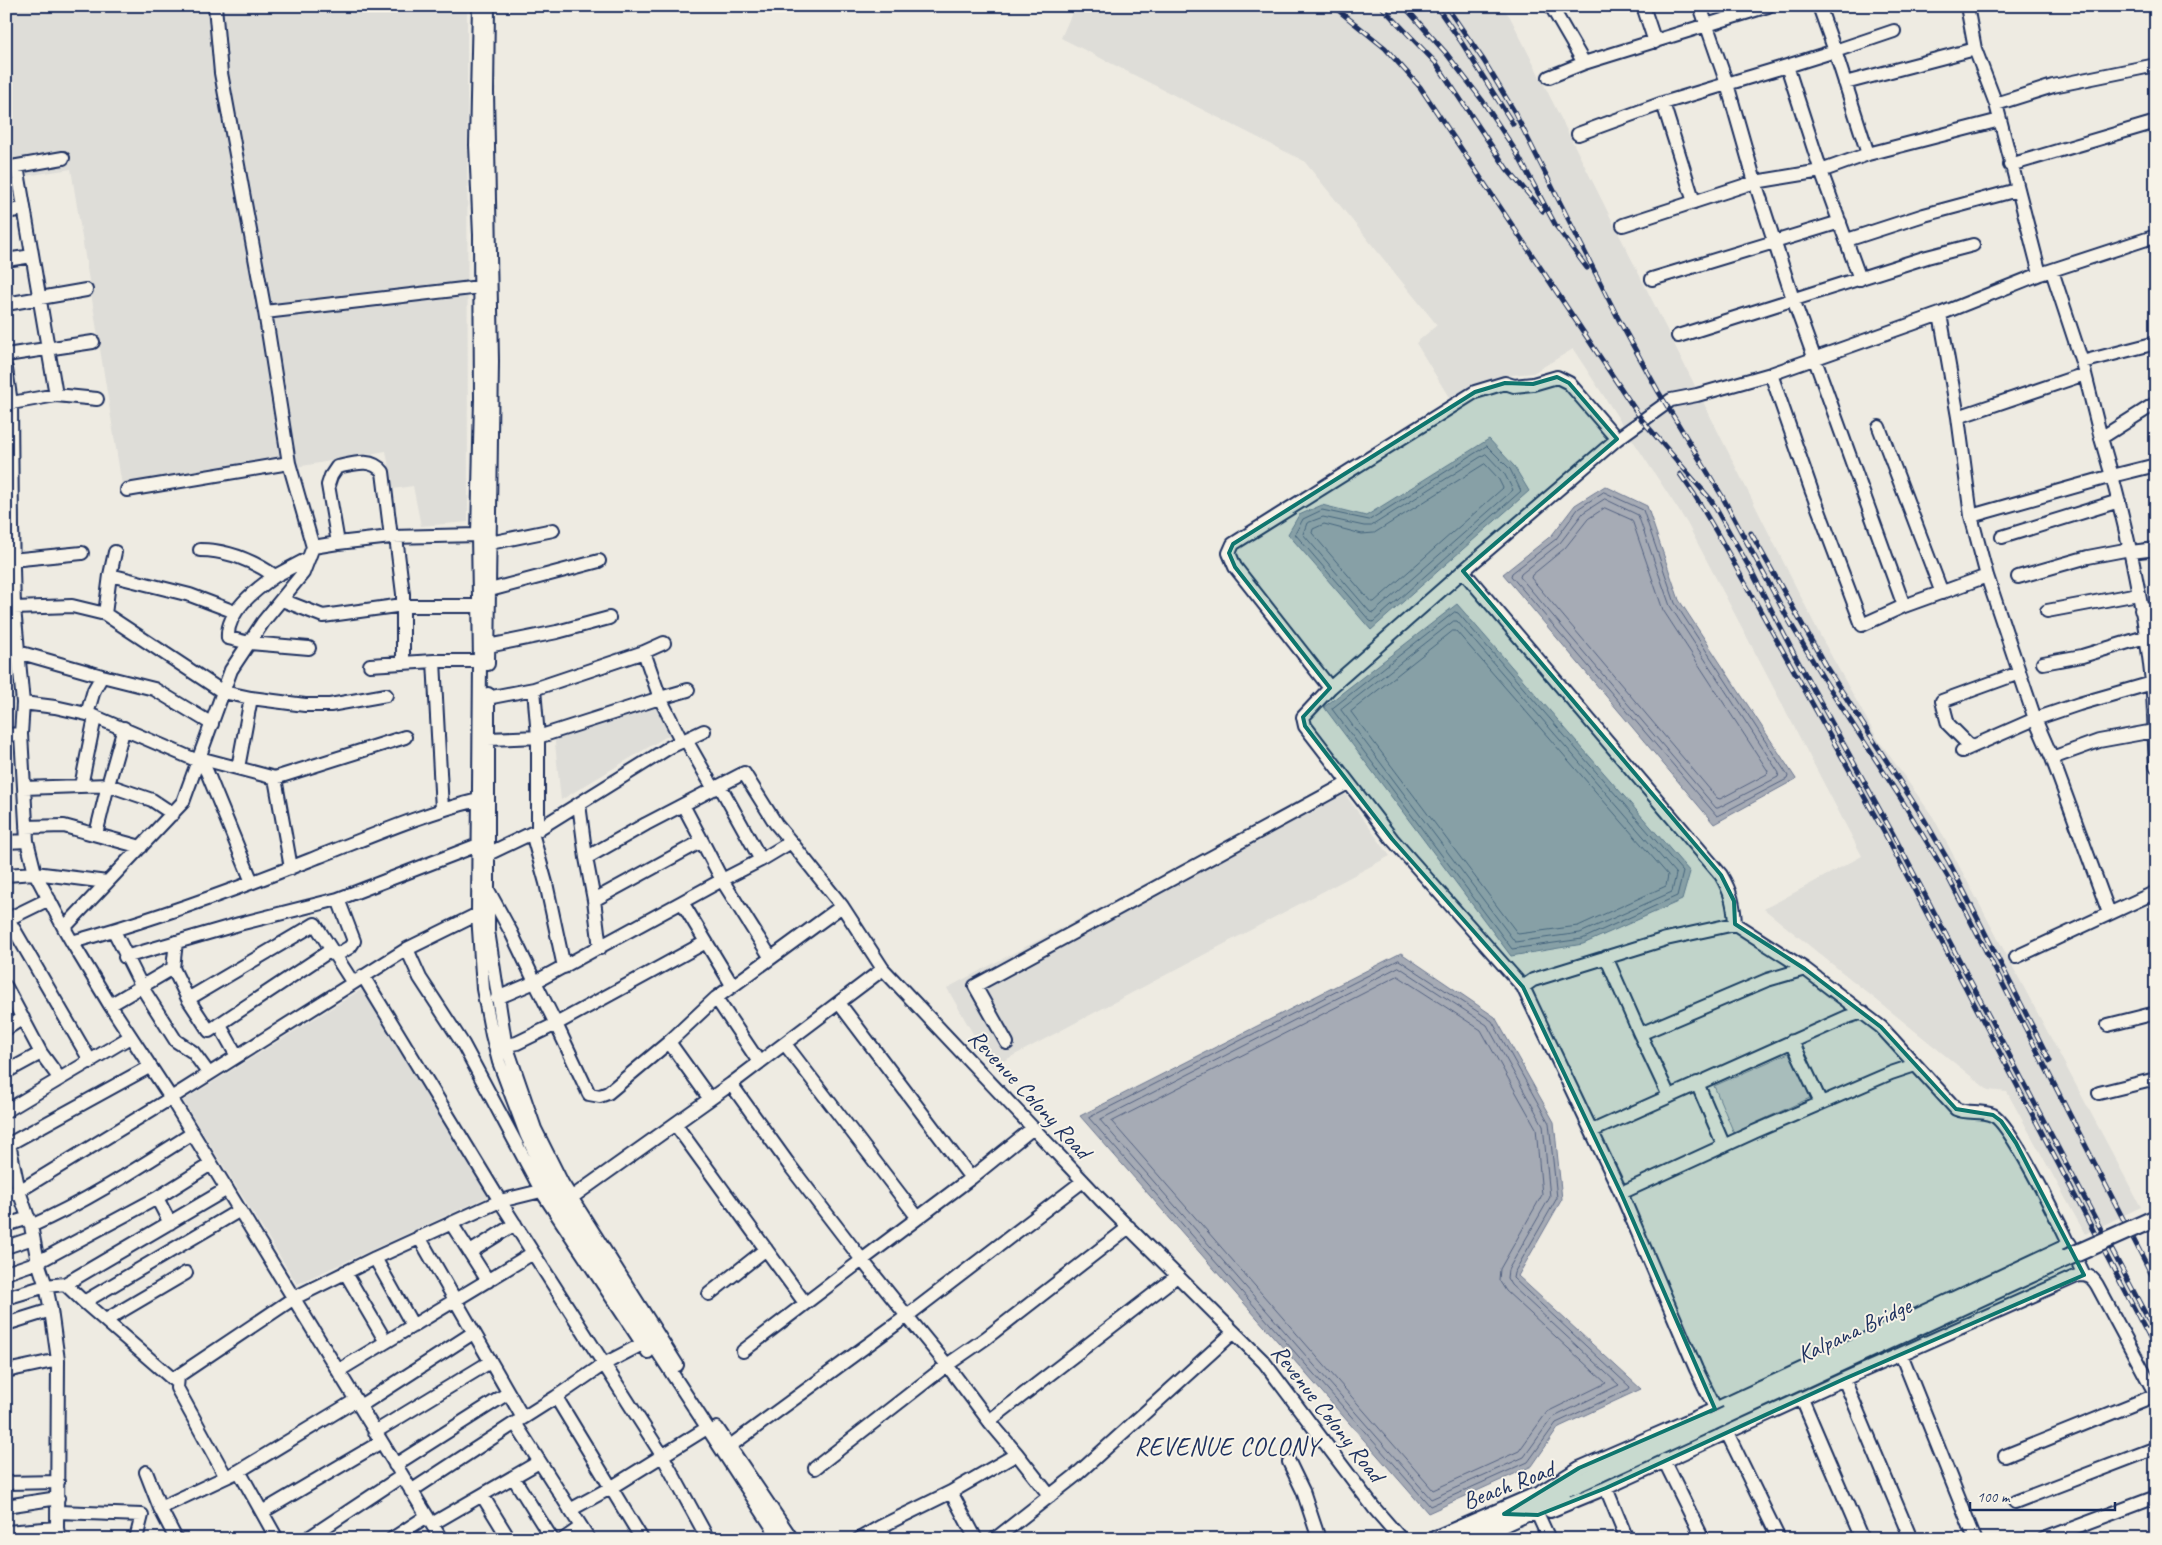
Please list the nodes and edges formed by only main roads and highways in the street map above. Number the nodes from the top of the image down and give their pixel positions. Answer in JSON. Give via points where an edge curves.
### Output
{"nodes":[{"id":1,"x":2156,"y":1218,"type":"edge"},
{"id":2,"x":1572,"y":1486,"type":"junction"},
{"id":3,"x":1457,"y":1535,"type":"edge"},
{"id":4,"x":1436,"y":1539,"type":"edge"},
{"id":5,"x":1469,"y":1539,"type":"edge"}],
"edges":[{"from":1,"to":2,"type":"main road","name":"Kalpana Bridge","bridge":true,"via":[[2068,1251]]},
{"from":2,"to":3,"type":"main road","name":"Beach Road","via":[[1531,1498]]},
{"from":2,"to":5,"type":"main road","name":"Beach Road","via":[[1560,1498],[1531,1515]]},
{"from":3,"to":4,"type":"main road","name":"Beach Road"}]}
